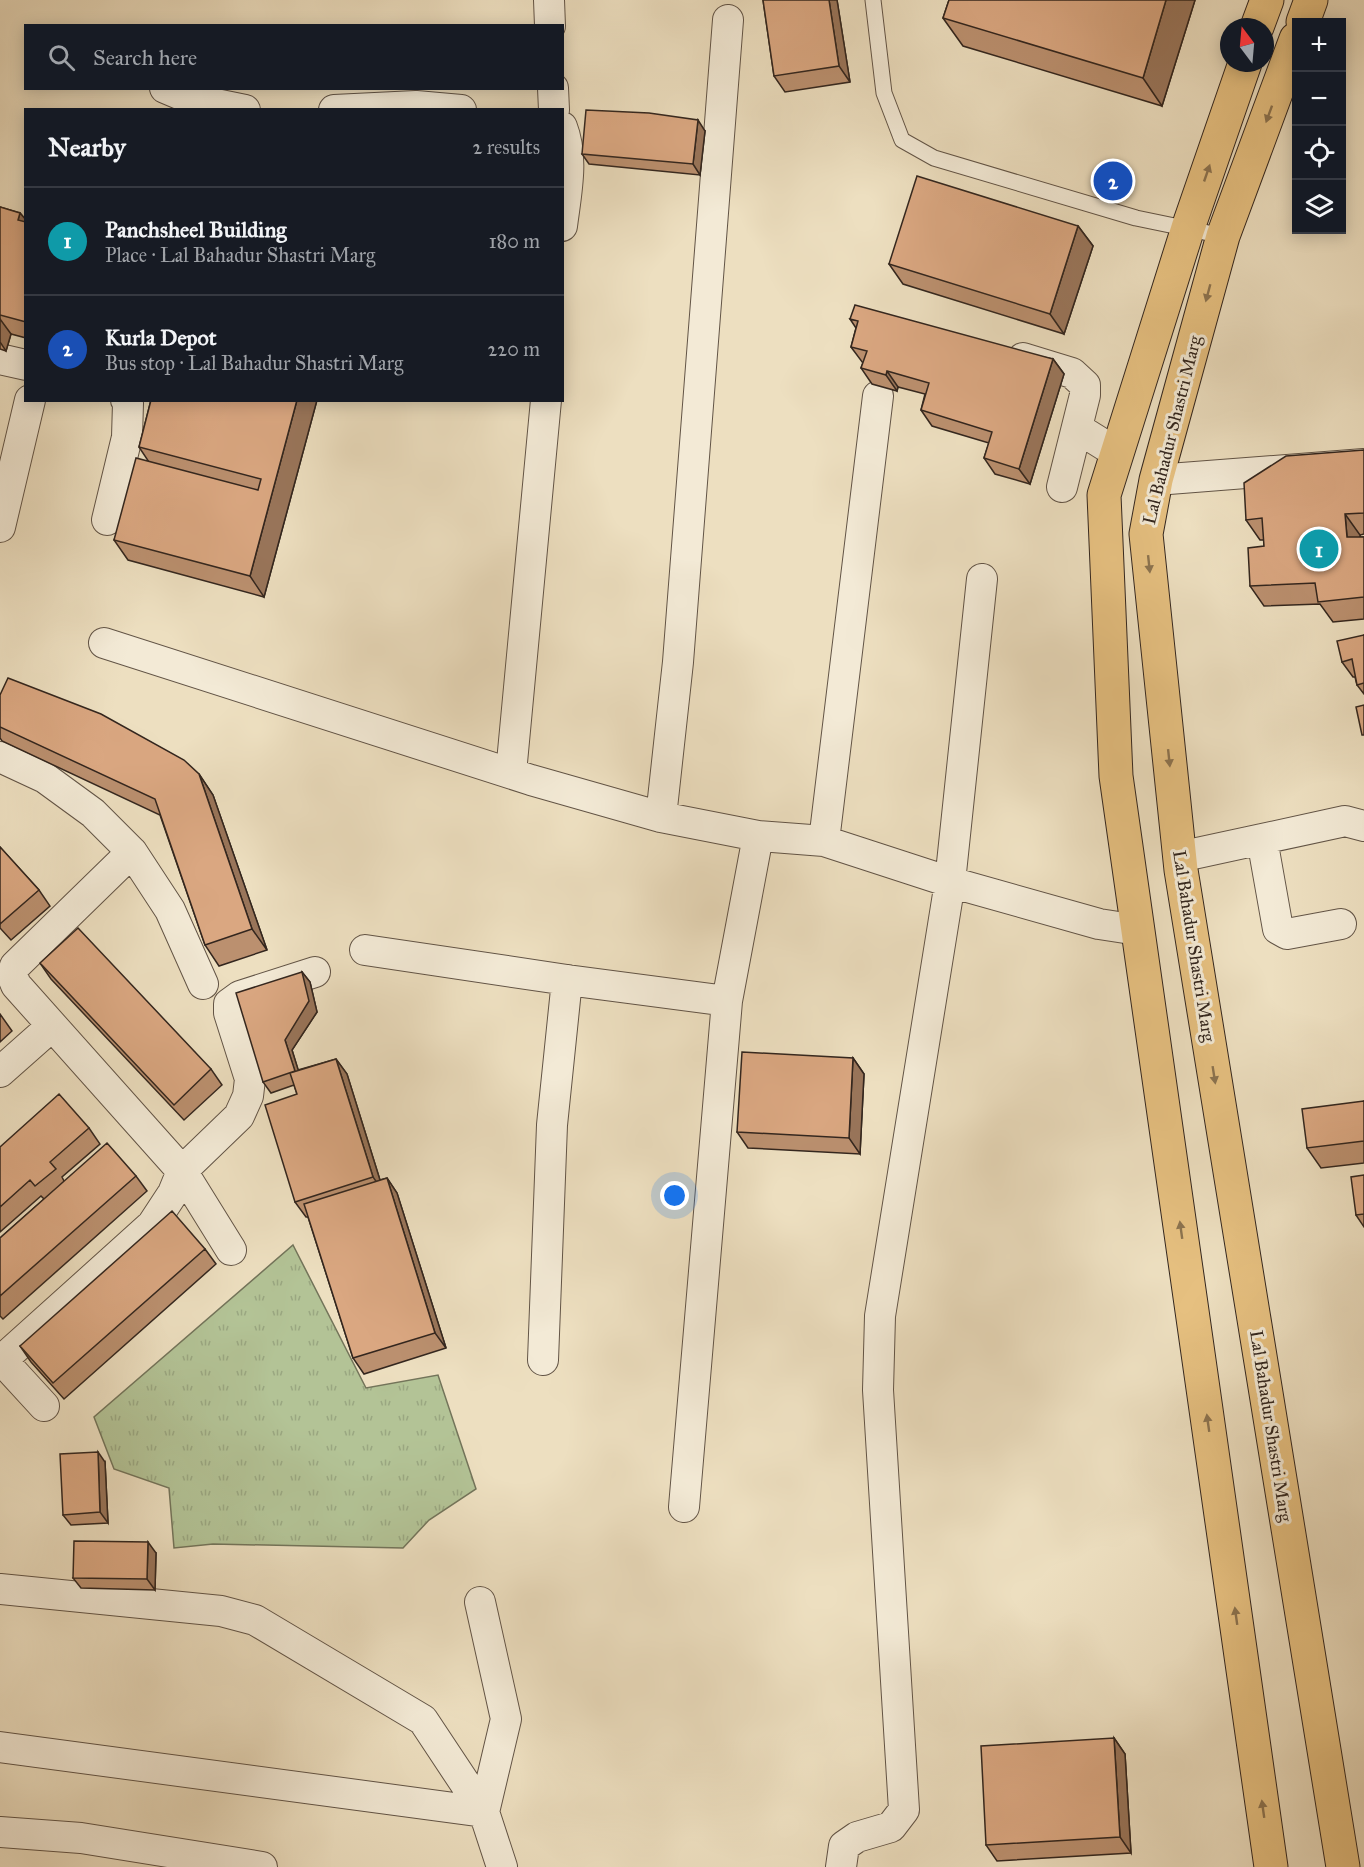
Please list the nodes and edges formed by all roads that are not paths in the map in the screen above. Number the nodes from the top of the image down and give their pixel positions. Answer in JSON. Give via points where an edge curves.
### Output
{"nodes":[{"id":1,"x":549,"y":0,"type":"edge"},
{"id":2,"x":873,"y":0,"type":"edge"},
{"id":3,"x":1267,"y":0,"type":"edge"},
{"id":4,"x":1311,"y":0,"type":"edge"},
{"id":5,"x":1260,"y":18,"type":"edge"},
{"id":6,"x":1304,"y":18,"type":"edge"},
{"id":7,"x":728,"y":20,"type":"dead end"},
{"id":8,"x":550,"y":24,"type":"edge"},
{"id":9,"x":1292,"y":50,"type":"edge"},
{"id":10,"x":1242,"y":72,"type":"edge"},
{"id":11,"x":170,"y":90,"type":"edge"},
{"id":12,"x":553,"y":90,"type":"edge"},
{"id":13,"x":235,"y":108,"type":"edge"},
{"id":14,"x":375,"y":108,"type":"edge"},
{"id":15,"x":438,"y":108,"type":"edge"},
{"id":16,"x":554,"y":108,"type":"edge"},
{"id":17,"x":564,"y":132,"type":"edge"},
{"id":18,"x":564,"y":207,"type":"edge"},
{"id":19,"x":1188,"y":228,"type":"junction"},
{"id":20,"x":1224,"y":236,"type":"junction"},
{"id":21,"x":993,"y":349,"type":"edge"},
{"id":22,"x":0,"y":359,"type":"edge"},
{"id":23,"x":24,"y":365,"type":"edge"},
{"id":24,"x":878,"y":396,"type":"edge"},
{"id":25,"x":30,"y":402,"type":"edge"},
{"id":26,"x":127,"y":402,"type":"edge"},
{"id":27,"x":546,"y":402,"type":"edge"},
{"id":28,"x":1077,"y":428,"type":"junction"},
{"id":29,"x":1117,"y":453,"type":"junction"},
{"id":30,"x":1364,"y":464,"type":"edge"},
{"id":31,"x":1156,"y":480,"type":"junction"},
{"id":32,"x":1062,"y":488,"type":"dead end"},
{"id":33,"x":107,"y":520,"type":"dead end"},
{"id":34,"x":0,"y":527,"type":"edge"},
{"id":35,"x":982,"y":579,"type":"dead end"},
{"id":36,"x":104,"y":643,"type":"dead end"},
{"id":37,"x":0,"y":757,"type":"edge"},
{"id":38,"x":511,"y":773,"type":"junction"},
{"id":39,"x":661,"y":817,"type":"junction"},
{"id":40,"x":1364,"y":826,"type":"edge"},
{"id":41,"x":758,"y":836,"type":"junction"},
{"id":42,"x":1262,"y":839,"type":"junction"},
{"id":43,"x":824,"y":841,"type":"junction"},
{"id":44,"x":132,"y":852,"type":"junction"},
{"id":45,"x":1179,"y":857,"type":"junction"},
{"id":46,"x":950,"y":882,"type":"junction"},
{"id":47,"x":1341,"y":924,"type":"dead end"},
{"id":48,"x":1138,"y":930,"type":"junction"},
{"id":49,"x":365,"y":950,"type":"dead end"},
{"id":50,"x":315,"y":972,"type":"dead end"},
{"id":51,"x":567,"y":980,"type":"junction"},
{"id":52,"x":203,"y":984,"type":"dead end"},
{"id":53,"x":727,"y":1001,"type":"junction"},
{"id":54,"x":52,"y":1026,"type":"junction"},
{"id":55,"x":0,"y":1072,"type":"edge"},
{"id":56,"x":182,"y":1171,"type":"junction"},
{"id":57,"x":231,"y":1250,"type":"dead end"},
{"id":58,"x":1,"y":1359,"type":"edge"},
{"id":59,"x":543,"y":1360,"type":"dead end"},
{"id":60,"x":44,"y":1406,"type":"dead end"},
{"id":61,"x":684,"y":1507,"type":"dead end"},
{"id":62,"x":0,"y":1589,"type":"edge"},
{"id":63,"x":480,"y":1602,"type":"dead end"},
{"id":64,"x":0,"y":1747,"type":"edge"},
{"id":65,"x":484,"y":1812,"type":"junction"},
{"id":66,"x":0,"y":1832,"type":"edge"},
{"id":67,"x":261,"y":1867,"type":"edge"},
{"id":68,"x":501,"y":1867,"type":"edge"},
{"id":69,"x":841,"y":1867,"type":"edge"},
{"id":70,"x":1271,"y":1867,"type":"edge"},
{"id":71,"x":1343,"y":1867,"type":"edge"}],
"edges":[{"from":1,"to":8,"type":"street"},
{"from":2,"to":19,"type":"lane","via":[[884,93],[902,140],[934,158],[1136,218]]},
{"from":3,"to":5,"type":"main road"},
{"from":4,"to":6,"type":"main road"},
{"from":7,"to":39,"type":"street","via":[[679,651]]},
{"from":9,"to":20,"type":"main road","name":"Lal Bahadur Shastri Marg","one_way":true},
{"from":19,"to":10,"type":"main road","one_way":true},
{"from":11,"to":13,"type":"street","via":[[191,99]]},
{"from":12,"to":16,"type":"street"},
{"from":14,"to":15,"type":"street"},
{"from":17,"to":18,"type":"street","via":[[569,158]]},
{"from":19,"to":20,"type":"lane"},
{"from":19,"to":29,"type":"main road"},
{"from":20,"to":31,"type":"main road","name":"Lal Bahadur Shastri Marg","one_way":true},
{"from":21,"to":28,"type":"street","via":[[1072,373],[1080,379],[1085,395]]},
{"from":22,"to":23,"type":"street"},
{"from":24,"to":43,"type":"street"},
{"from":25,"to":34,"type":"street"},
{"from":26,"to":33,"type":"street","via":[[127,436]]},
{"from":27,"to":38,"type":"street"},
{"from":28,"to":29,"type":"street"},
{"from":28,"to":32,"type":"street"},
{"from":29,"to":48,"type":"main road","via":[[1104,495],[1115,764]]},
{"from":30,"to":31,"type":"street"},
{"from":31,"to":45,"type":"main road","name":"Lal Bahadur Shastri Marg","one_way":true,"via":[[1146,534]]},
{"from":35,"to":46,"type":"street"},
{"from":36,"to":38,"type":"street"},
{"from":37,"to":44,"type":"street","via":[[45,778],[93,813]]},
{"from":38,"to":39,"type":"street"},
{"from":39,"to":41,"type":"street"},
{"from":40,"to":42,"type":"street","via":[[1345,821]]},
{"from":41,"to":43,"type":"street"},
{"from":41,"to":53,"type":"street"},
{"from":42,"to":45,"type":"street"},
{"from":42,"to":47,"type":"street","via":[[1278,929],[1287,934]]},
{"from":43,"to":46,"type":"street"},
{"from":44,"to":52,"type":"street","via":[[170,910]]},
{"from":44,"to":54,"type":"street","via":[[15,966],[12,975],[16,985]]},
{"from":45,"to":71,"type":"main road","name":"Lal Bahadur Shastri Marg","one_way":true},
{"from":46,"to":48,"type":"street","via":[[1099,924]]},
{"from":46,"to":69,"type":"street","via":[[880,1316],[878,1390],[904,1810],[891,1827],[857,1837],[844,1846]]},
{"from":70,"to":48,"type":"main road","one_way":true},
{"from":49,"to":51,"type":"street"},
{"from":50,"to":56,"type":"street","via":[[240,996],[229,1004],[250,1079],[248,1096],[239,1116]]},
{"from":51,"to":53,"type":"street"},
{"from":51,"to":59,"type":"street","via":[[552,1125]]},
{"from":53,"to":61,"type":"street"},
{"from":54,"to":55,"type":"street"},
{"from":54,"to":56,"type":"street"},
{"from":56,"to":57,"type":"street"},
{"from":56,"to":58,"type":"street","via":[[152,1225]]},
{"from":58,"to":60,"type":"street"},
{"from":62,"to":65,"type":"street","via":[[221,1611],[255,1620],[423,1720]]},
{"from":63,"to":65,"type":"street","via":[[506,1719]]},
{"from":64,"to":65,"type":"street"},
{"from":65,"to":68,"type":"street"},
{"from":66,"to":67,"type":"street","via":[[81,1838]]}]}
